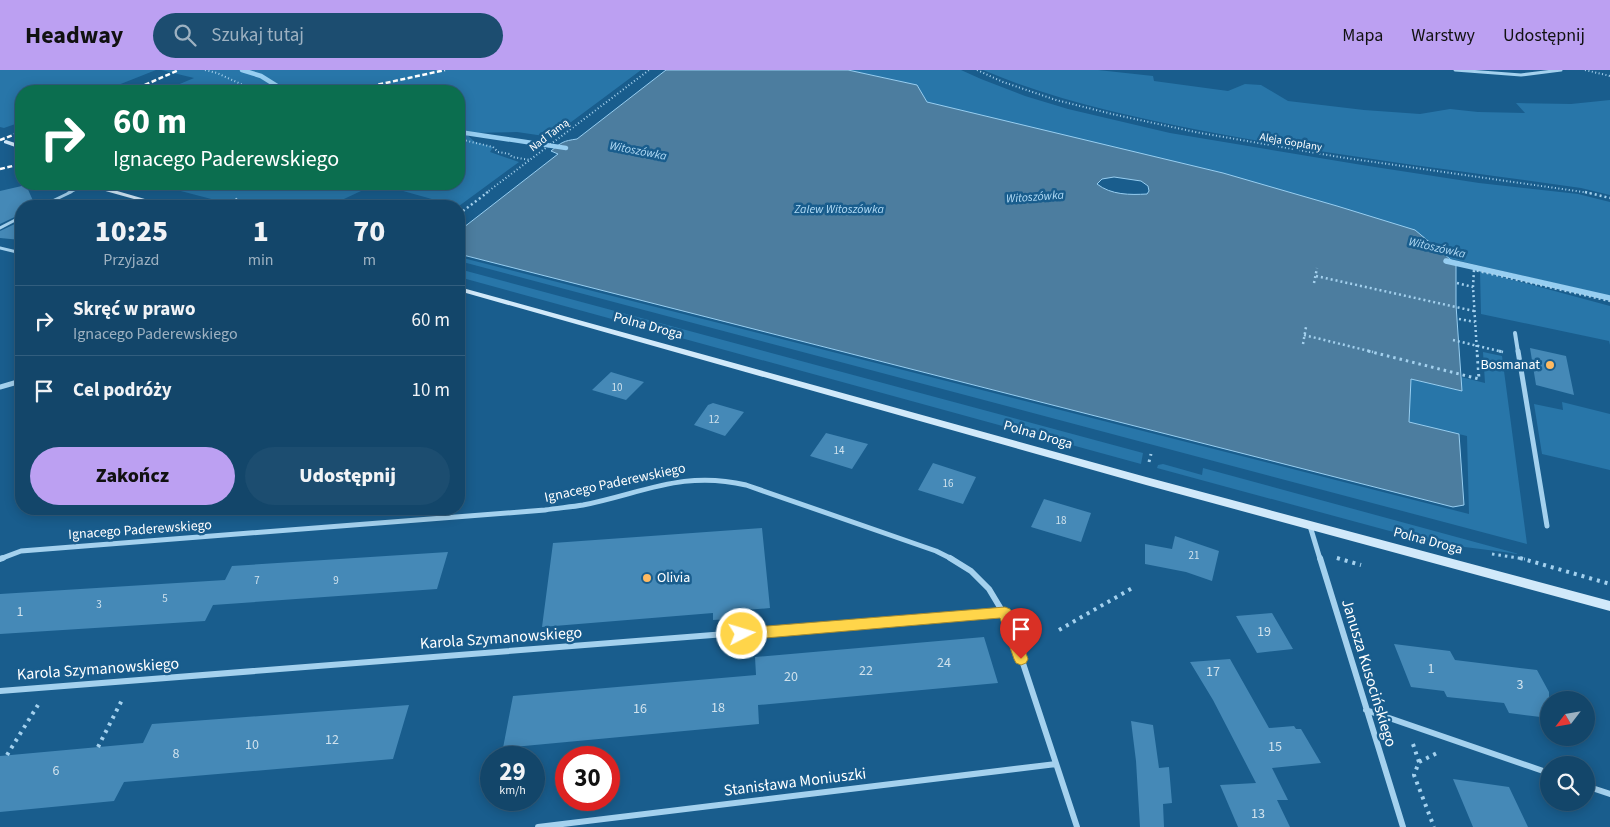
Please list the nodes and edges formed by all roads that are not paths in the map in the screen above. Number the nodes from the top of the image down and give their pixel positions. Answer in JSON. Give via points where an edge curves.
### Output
{"nodes":[{"id":1,"x":1455,"y":70,"type":"edge"},
{"id":2,"x":1561,"y":70,"type":"edge"},
{"id":3,"x":6,"y":142,"type":"dead end"},
{"id":4,"x":15,"y":145,"type":"edge"},
{"id":5,"x":75,"y":190,"type":"edge"},
{"id":6,"x":109,"y":190,"type":"edge"},
{"id":7,"x":54,"y":200,"type":"edge"},
{"id":8,"x":144,"y":200,"type":"edge"},
{"id":9,"x":15,"y":220,"type":"edge"},
{"id":10,"x":0,"y":228,"type":"edge"},
{"id":11,"x":0,"y":248,"type":"edge"},
{"id":12,"x":15,"y":252,"type":"edge"},
{"id":13,"x":465,"y":292,"type":"edge"},
{"id":14,"x":1515,"y":333,"type":"dead end"},
{"id":15,"x":15,"y":383,"type":"edge"},
{"id":16,"x":0,"y":387,"type":"edge"},
{"id":17,"x":1310,"y":526,"type":"junction"},
{"id":18,"x":1547,"y":526,"type":"dead end"},
{"id":19,"x":0,"y":559,"type":"edge"},
{"id":20,"x":1610,"y":606,"type":"edge"},
{"id":21,"x":1005,"y":612,"type":"junction"},
{"id":22,"x":0,"y":691,"type":"edge"},
{"id":23,"x":1366,"y":710,"type":"junction"},
{"id":24,"x":1056,"y":764,"type":"junction"},
{"id":25,"x":1540,"y":771,"type":"edge"},
{"id":26,"x":1595,"y":789,"type":"edge"},
{"id":27,"x":1610,"y":794,"type":"edge"},
{"id":28,"x":538,"y":827,"type":"edge"},
{"id":29,"x":1077,"y":827,"type":"edge"},
{"id":30,"x":1404,"y":827,"type":"edge"}],
"edges":[{"from":1,"to":2,"type":"street","via":[[1538,74]]},
{"from":3,"to":4,"type":"street"},
{"from":5,"to":7,"type":"lane"},
{"from":6,"to":8,"type":"street"},
{"from":9,"to":10,"type":"lane"},
{"from":11,"to":12,"type":"lane"},
{"from":13,"to":17,"type":"street","name":"Polna Droga"},
{"from":14,"to":18,"type":"street"},
{"from":15,"to":16,"type":"street"},
{"from":17,"to":20,"type":"street","name":"Polna Droga"},
{"from":17,"to":23,"type":"street","name":"Janusza Kusocińskiego"},
{"from":19,"to":21,"type":"street","name":"Ignacego Paderewskiego","via":[[21,551],[545,510],[678,481],[709,479],[746,485],[948,556],[981,579]]},
{"from":21,"to":22,"type":"street","name":"Karola Szymanowskiego"},
{"from":21,"to":24,"type":"street","name":"Ignacego Paderewskiego"},
{"from":23,"to":25,"type":"street"},
{"from":23,"to":30,"type":"street","name":"Janusza Kusocińskiego"},
{"from":24,"to":28,"type":"street","name":"Stanisława Moniuszki"},
{"from":24,"to":29,"type":"street","name":"Ignacego Paderewskiego"},
{"from":26,"to":27,"type":"street"}]}
